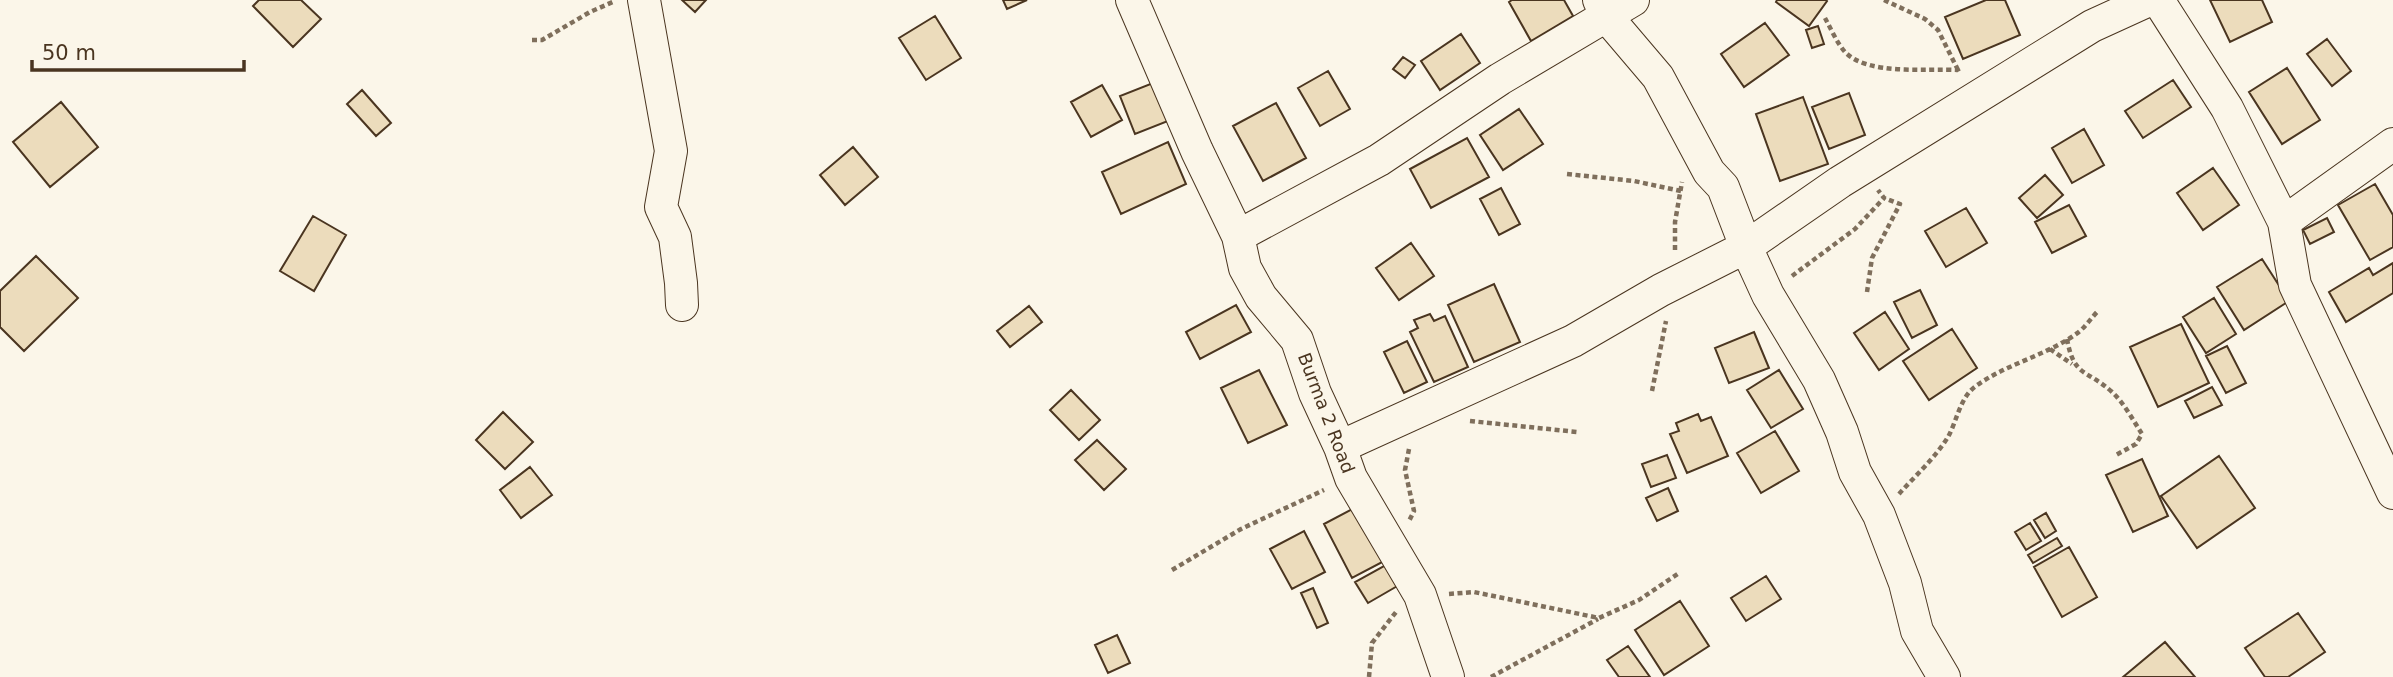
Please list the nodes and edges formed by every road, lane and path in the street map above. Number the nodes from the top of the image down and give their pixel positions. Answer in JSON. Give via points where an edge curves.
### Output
{"nodes":[{"id":1,"x":620,"y":0,"type":"edge"},
{"id":2,"x":644,"y":0,"type":"edge"},
{"id":3,"x":1132,"y":0,"type":"edge"},
{"id":4,"x":1633,"y":0,"type":"edge"},
{"id":5,"x":1884,"y":0,"type":"edge"},
{"id":6,"x":2150,"y":0,"type":"edge"},
{"id":7,"x":2158,"y":0,"type":"edge"},
{"id":8,"x":1603,"y":9,"type":"edge"},
{"id":9,"x":1825,"y":18,"type":"dead end"},
{"id":10,"x":532,"y":40,"type":"dead end"},
{"id":11,"x":1958,"y":71,"type":"junction"},
{"id":12,"x":1976,"y":99,"type":"junction"},
{"id":13,"x":2386,"y":155,"type":"edge"},
{"id":14,"x":1567,"y":174,"type":"dead end"},
{"id":15,"x":1840,"y":182,"type":"junction"},
{"id":16,"x":1723,"y":187,"type":"junction"},
{"id":17,"x":1884,"y":198,"type":"junction"},
{"id":18,"x":2284,"y":222,"type":"junction"},
{"id":19,"x":1238,"y":236,"type":"junction"},
{"id":20,"x":1746,"y":247,"type":"junction"},
{"id":21,"x":1867,"y":292,"type":"dead end"},
{"id":22,"x":1768,"y":295,"type":"junction"},
{"id":23,"x":682,"y":304,"type":"dead end"},
{"id":24,"x":2098,"y":311,"type":"dead end"},
{"id":25,"x":2067,"y":339,"type":"junction"},
{"id":26,"x":2050,"y":349,"type":"junction"},
{"id":27,"x":2074,"y":366,"type":"junction"},
{"id":28,"x":1432,"y":405,"type":"junction"},
{"id":29,"x":1577,"y":432,"type":"dead end"},
{"id":30,"x":1410,"y":443,"type":"dead end"},
{"id":31,"x":1340,"y":447,"type":"junction"},
{"id":32,"x":2116,"y":455,"type":"dead end"},
{"id":33,"x":1351,"y":478,"type":"junction"},
{"id":34,"x":2393,"y":493,"type":"edge"},
{"id":35,"x":1879,"y":515,"type":"junction"},
{"id":36,"x":1395,"y":552,"type":"junction"},
{"id":37,"x":1172,"y":570,"type":"dead end"},
{"id":38,"x":1679,"y":573,"type":"dead end"},
{"id":39,"x":1416,"y":588,"type":"junction"},
{"id":40,"x":1599,"y":618,"type":"junction"},
{"id":41,"x":1369,"y":677,"type":"edge"},
{"id":42,"x":1447,"y":677,"type":"edge"},
{"id":43,"x":1491,"y":677,"type":"edge"},
{"id":44,"x":1944,"y":677,"type":"edge"}],
"edges":[{"from":1,"to":10,"type":"path","via":[[542,40]]},
{"from":2,"to":23,"type":"street","via":[[671,151],[661,207],[675,237]]},
{"from":3,"to":19,"type":"street","name":"Burma 2 Road"},
{"from":4,"to":8,"type":"street"},
{"from":5,"to":11,"type":"path","via":[[1926,19],[1938,30]]},
{"from":6,"to":12,"type":"street","via":[[2092,26]]},
{"from":7,"to":18,"type":"street","via":[[2227,108]]},
{"from":8,"to":16,"type":"street","via":[[1658,77],[1709,172]]},
{"from":8,"to":19,"type":"street","via":[[1379,160]]},
{"from":9,"to":11,"type":"path","via":[[1846,53],[1865,63],[1900,71]]},
{"from":11,"to":12,"type":"path"},
{"from":12,"to":15,"type":"street"},
{"from":13,"to":18,"type":"street"},
{"from":14,"to":16,"type":"path","via":[[1634,180],[1680,191]]},
{"from":15,"to":17,"type":"path","via":[[1878,189]]},
{"from":15,"to":20,"type":"street"},
{"from":16,"to":20,"type":"street"},
{"from":17,"to":21,"type":"path","via":[[1900,204],[1872,258]]},
{"from":17,"to":22,"type":"path","via":[[1855,229]]},
{"from":18,"to":34,"type":"street","via":[[2295,285]]},
{"from":19,"to":31,"type":"street","name":"Burma 2 Road","via":[[1245,268],[1261,297],[1297,340]]},
{"from":20,"to":22,"type":"street"},
{"from":20,"to":28,"type":"street","via":[[1573,341]]},
{"from":22,"to":35,"type":"street","via":[[1819,380],[1855,472]]},
{"from":24,"to":25,"type":"path"},
{"from":25,"to":26,"type":"path"},
{"from":25,"to":27,"type":"path"},
{"from":26,"to":27,"type":"path"},
{"from":26,"to":35,"type":"path","via":[[1973,388],[1948,437]]},
{"from":27,"to":32,"type":"path","via":[[2114,394],[2142,434],[2136,444]]},
{"from":28,"to":29,"type":"path","via":[[1475,422]]},
{"from":28,"to":31,"type":"street"},
{"from":30,"to":36,"type":"path","via":[[1405,470],[1414,511]]},
{"from":31,"to":33,"type":"street","name":"Burma 2 Road"},
{"from":33,"to":36,"type":"street","name":"Burma 2 Road"},
{"from":33,"to":37,"type":"path","via":[[1241,528]]},
{"from":35,"to":44,"type":"street","via":[[1905,583],[1917,631]]},
{"from":36,"to":39,"type":"street","name":"Burma 2 Road"},
{"from":38,"to":40,"type":"path","via":[[1639,600]]},
{"from":39,"to":40,"type":"path","via":[[1474,592]]},
{"from":39,"to":41,"type":"path","via":[[1372,643]]},
{"from":39,"to":42,"type":"street","name":"Burma 2 Road"},
{"from":40,"to":43,"type":"path"}]}
